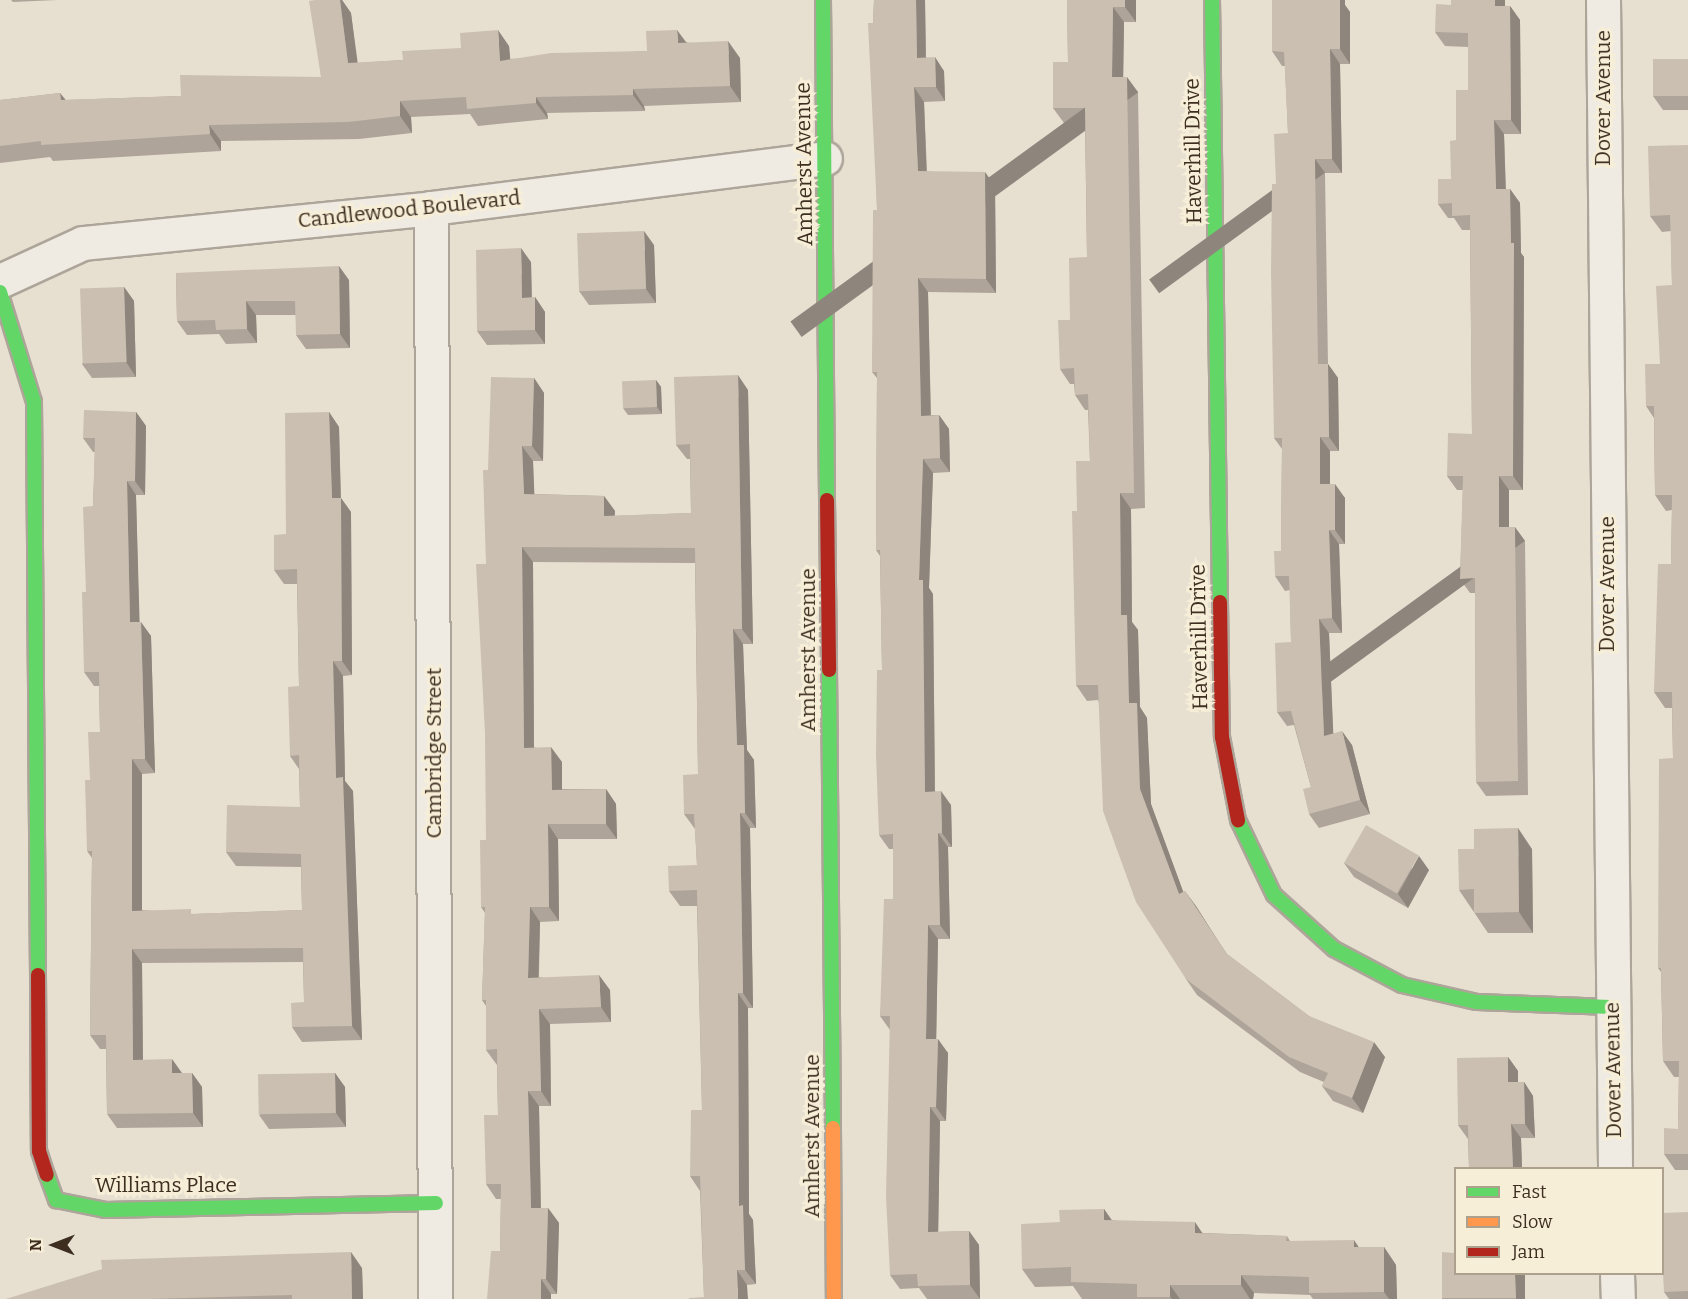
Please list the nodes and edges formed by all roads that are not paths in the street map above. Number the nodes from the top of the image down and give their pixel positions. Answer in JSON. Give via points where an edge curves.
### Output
{"nodes":[{"id":1,"x":823,"y":0,"type":"edge"},
{"id":2,"x":1212,"y":0,"type":"edge"},
{"id":3,"x":1603,"y":0,"type":"edge"},
{"id":4,"x":825,"y":158,"type":"junction"},
{"id":5,"x":431,"y":208,"type":"junction"},
{"id":6,"x":0,"y":281,"type":"edge"},
{"id":7,"x":0,"y":292,"type":"edge"},
{"id":8,"x":1611,"y":1007,"type":"junction"},
{"id":9,"x":1615,"y":1167,"type":"edge"},
{"id":10,"x":436,"y":1203,"type":"junction"},
{"id":11,"x":1617,"y":1275,"type":"edge"},
{"id":12,"x":435,"y":1299,"type":"edge"},
{"id":13,"x":834,"y":1299,"type":"edge"},
{"id":14,"x":1618,"y":1299,"type":"edge"}],
"edges":[{"from":1,"to":4,"type":"street","name":"Amherst Avenue"},
{"from":2,"to":8,"type":"street","name":"Haverhill Drive","via":[[1222,737],[1237,818],[1274,895],[1334,949],[1402,985],[1477,1002]]},
{"from":3,"to":8,"type":"street","name":"Dover Avenue"},
{"from":4,"to":5,"type":"street","name":"Candlewood Boulevard"},
{"from":4,"to":13,"type":"street","name":"Amherst Avenue"},
{"from":5,"to":6,"type":"street","name":"Candlewood Boulevard","via":[[83,243]]},
{"from":5,"to":10,"type":"street","name":"Cambridge Street"},
{"from":7,"to":10,"type":"street","name":"Williams Place","via":[[34,402],[39,1151],[56,1200],[105,1210]]},
{"from":8,"to":9,"type":"street","name":"Dover Avenue"},
{"from":10,"to":12,"type":"street","name":"Cambridge Street"},
{"from":11,"to":14,"type":"street"}]}
